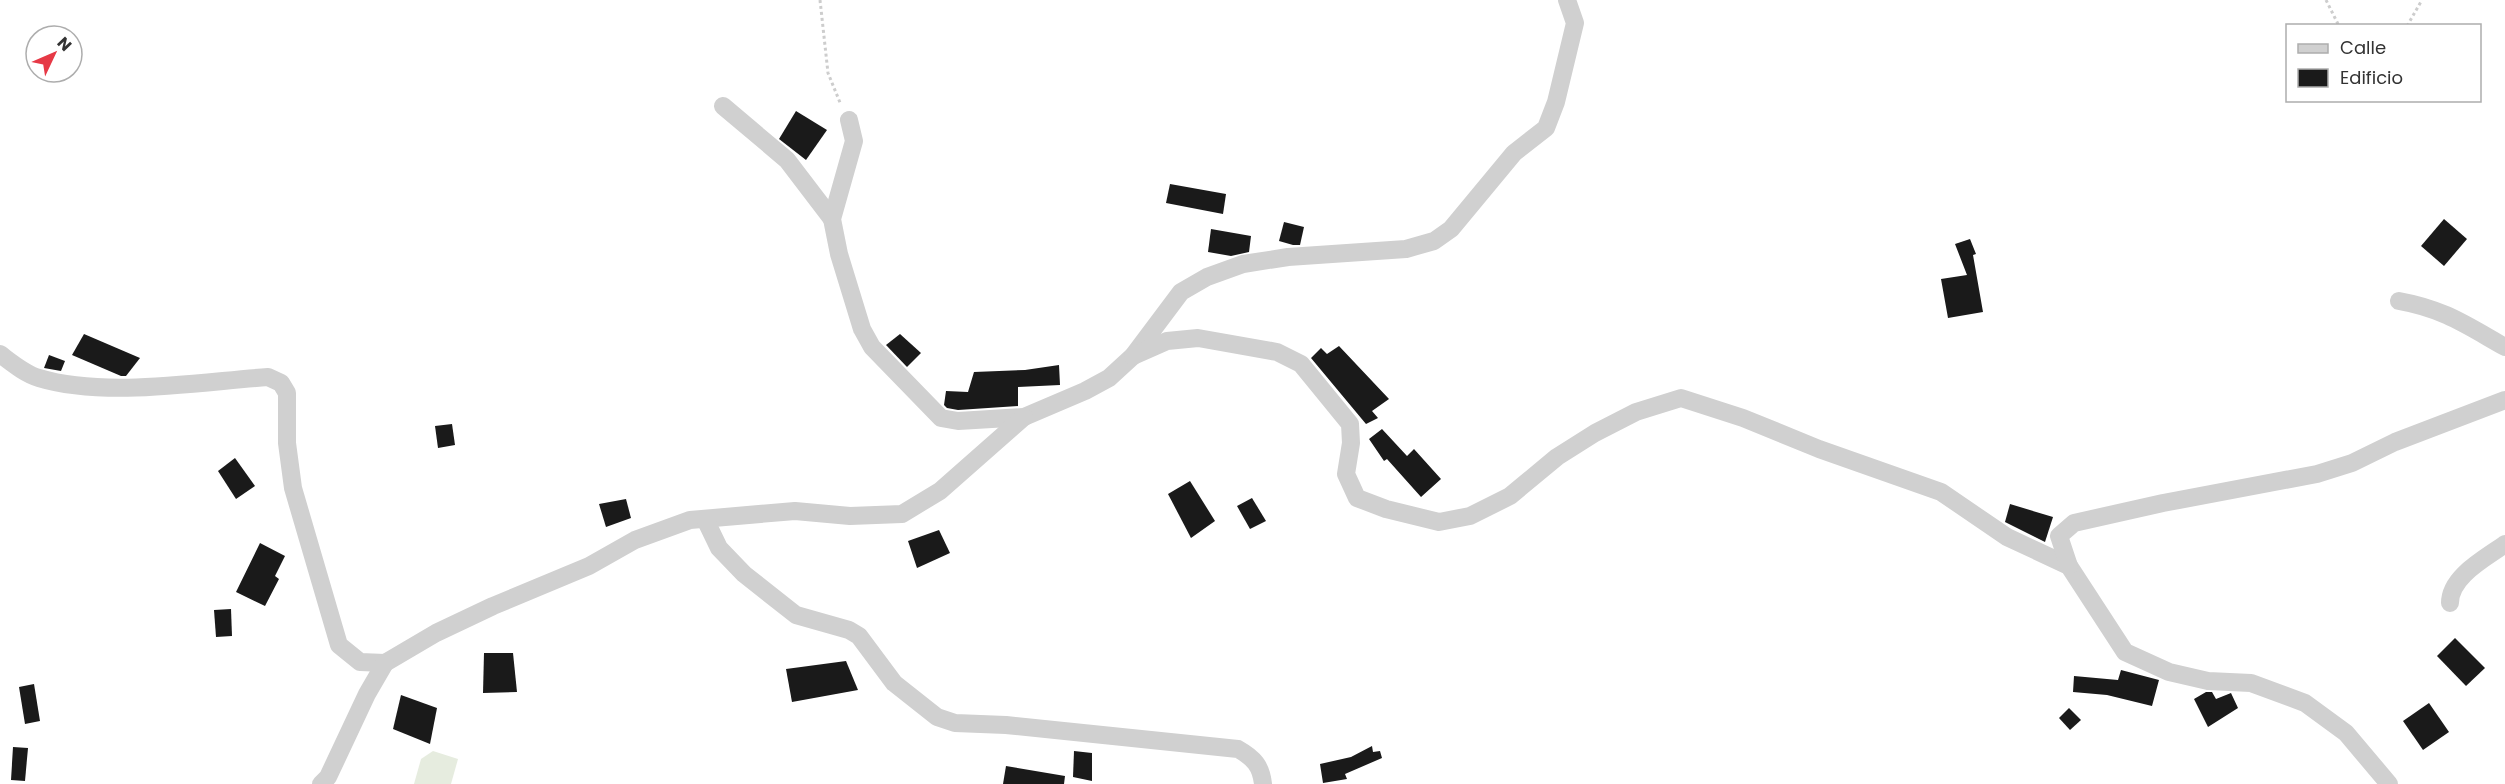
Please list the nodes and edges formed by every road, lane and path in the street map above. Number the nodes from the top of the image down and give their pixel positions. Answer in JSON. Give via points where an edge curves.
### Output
{"nodes":[{"id":1,"x":820,"y":0,"type":"edge"},
{"id":2,"x":1567,"y":0,"type":"edge"},
{"id":3,"x":2326,"y":0,"type":"edge"},
{"id":4,"x":2422,"y":0,"type":"edge"},
{"id":5,"x":2338,"y":24,"type":"edge"},
{"id":6,"x":2408,"y":24,"type":"edge"},
{"id":7,"x":723,"y":105,"type":"dead end"},
{"id":8,"x":849,"y":120,"type":"joint"},
{"id":9,"x":832,"y":219,"type":"junction"},
{"id":10,"x":2399,"y":300,"type":"dead end"},
{"id":11,"x":2505,"y":347,"type":"edge"},
{"id":12,"x":0,"y":354,"type":"edge"},
{"id":13,"x":1133,"y":356,"type":"junction"},
{"id":14,"x":2505,"y":400,"type":"edge"},
{"id":15,"x":1023,"y":417,"type":"junction"},
{"id":16,"x":705,"y":519,"type":"junction"},
{"id":17,"x":2505,"y":544,"type":"edge"},
{"id":18,"x":2069,"y":566,"type":"junction"},
{"id":19,"x":2450,"y":603,"type":"dead end"},
{"id":20,"x":385,"y":663,"type":"junction"},
{"id":21,"x":321,"y":784,"type":"edge"},
{"id":22,"x":1263,"y":784,"type":"edge"},
{"id":23,"x":2389,"y":784,"type":"edge"}],
"edges":[{"from":1,"to":8,"type":"path","via":[[828,73]]},
{"from":2,"to":13,"type":"street","via":[[1575,23],[1546,128],[1514,153],[1451,229],[1434,241],[1406,249],[1243,264],[1207,276],[1181,292]]},
{"from":3,"to":5,"type":"path"},
{"from":4,"to":6,"type":"path"},
{"from":7,"to":9,"type":"street","via":[[787,160]]},
{"from":8,"to":9,"type":"street","via":[[854,141]]},
{"from":9,"to":15,"type":"street","via":[[862,329],[872,347],[933,411],[941,418],[958,421]]},
{"from":10,"to":11,"type":"street","via":[[2449,314]]},
{"from":12,"to":20,"type":"street","via":[[37,378],[62,383],[123,388],[268,377],[281,383],[287,393],[287,443],[293,488],[339,645],[360,662]]},
{"from":13,"to":15,"type":"street","via":[[1109,378]]},
{"from":13,"to":18,"type":"street","via":[[1167,341],[1198,338],[1277,352],[1301,364],[1350,423],[1346,474],[1357,498],[1439,522],[1470,516],[1510,496],[1557,457],[1595,434],[1636,412],[1681,398],[1941,492],[2007,537]]},
{"from":14,"to":18,"type":"street","via":[[2316,474],[2074,523],[2060,537]]},
{"from":15,"to":16,"type":"street","via":[[940,491],[902,514],[850,516],[795,511]]},
{"from":16,"to":20,"type":"street","via":[[690,520],[635,540],[589,566],[446,628]]},
{"from":16,"to":22,"type":"street","via":[[719,548],[744,574],[796,615],[860,636],[894,683],[937,717],[955,723],[1238,749],[1253,757]]},
{"from":17,"to":19,"type":"street","via":[[2456,582]]},
{"from":18,"to":23,"type":"street","via":[[2125,652],[2169,672],[2208,681],[2251,683],[2305,703],[2346,733]]},
{"from":20,"to":21,"type":"street"}]}
